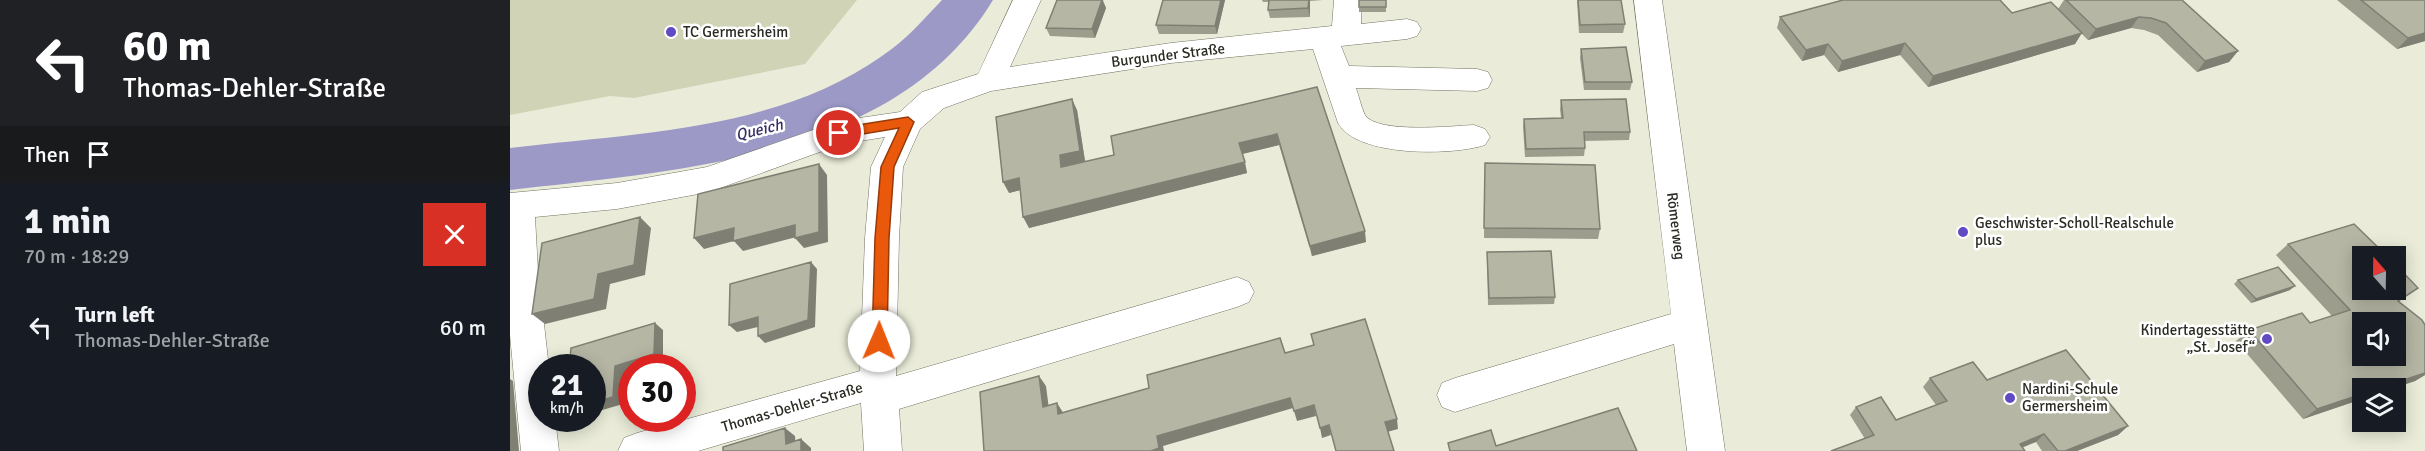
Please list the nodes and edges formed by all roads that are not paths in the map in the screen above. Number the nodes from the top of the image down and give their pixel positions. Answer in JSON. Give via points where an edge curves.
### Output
{"nodes":[{"id":1,"x":1027,"y":0,"type":"edge"},
{"id":2,"x":1348,"y":0,"type":"edge"},
{"id":3,"x":1648,"y":0,"type":"edge"},
{"id":4,"x":1407,"y":29,"type":"dead end"},
{"id":5,"x":1335,"y":36,"type":"junction"},
{"id":6,"x":1338,"y":77,"type":"junction"},
{"id":7,"x":1477,"y":80,"type":"dead end"},
{"id":8,"x":989,"y":81,"type":"junction"},
{"id":9,"x":908,"y":122,"type":"junction"},
{"id":10,"x":1474,"y":137,"type":"dead end"},
{"id":11,"x":514,"y":206,"type":"edge"},
{"id":12,"x":515,"y":274,"type":"edge"},
{"id":13,"x":1237,"y":292,"type":"dead end"},
{"id":14,"x":1689,"y":324,"type":"junction"},
{"id":15,"x":879,"y":390,"type":"junction"},
{"id":16,"x":1455,"y":395,"type":"dead end"},
{"id":17,"x":540,"y":451,"type":"edge"},
{"id":18,"x":637,"y":451,"type":"edge"},
{"id":19,"x":883,"y":451,"type":"edge"},
{"id":20,"x":1706,"y":451,"type":"edge"}],
"edges":[{"from":1,"to":8,"type":"street"},
{"from":2,"to":5,"type":"street"},
{"from":3,"to":14,"type":"street","name":"Römerweg"},
{"from":4,"to":5,"type":"street","name":"Burgunder Straße"},
{"from":5,"to":6,"type":"street"},
{"from":5,"to":8,"type":"street","name":"Burgunder Straße","via":[[1171,53]]},
{"from":6,"to":7,"type":"street"},
{"from":6,"to":10,"type":"street","via":[[1353,123],[1362,130],[1380,137]]},
{"from":8,"to":9,"type":"street","name":"Burgunder Straße","via":[[933,100]]},
{"from":9,"to":11,"type":"street","via":[[839,133],[709,179],[617,196]]},
{"from":9,"to":15,"type":"street","via":[[887,167]]},
{"from":11,"to":12,"type":"street"},
{"from":12,"to":17,"type":"street"},
{"from":13,"to":15,"type":"street","name":"Thomas-Dehler-Straße"},
{"from":14,"to":16,"type":"street"},
{"from":14,"to":20,"type":"street","name":"Römerweg"},
{"from":15,"to":18,"type":"street","name":"Thomas-Dehler-Straße"},
{"from":15,"to":19,"type":"street"}]}
